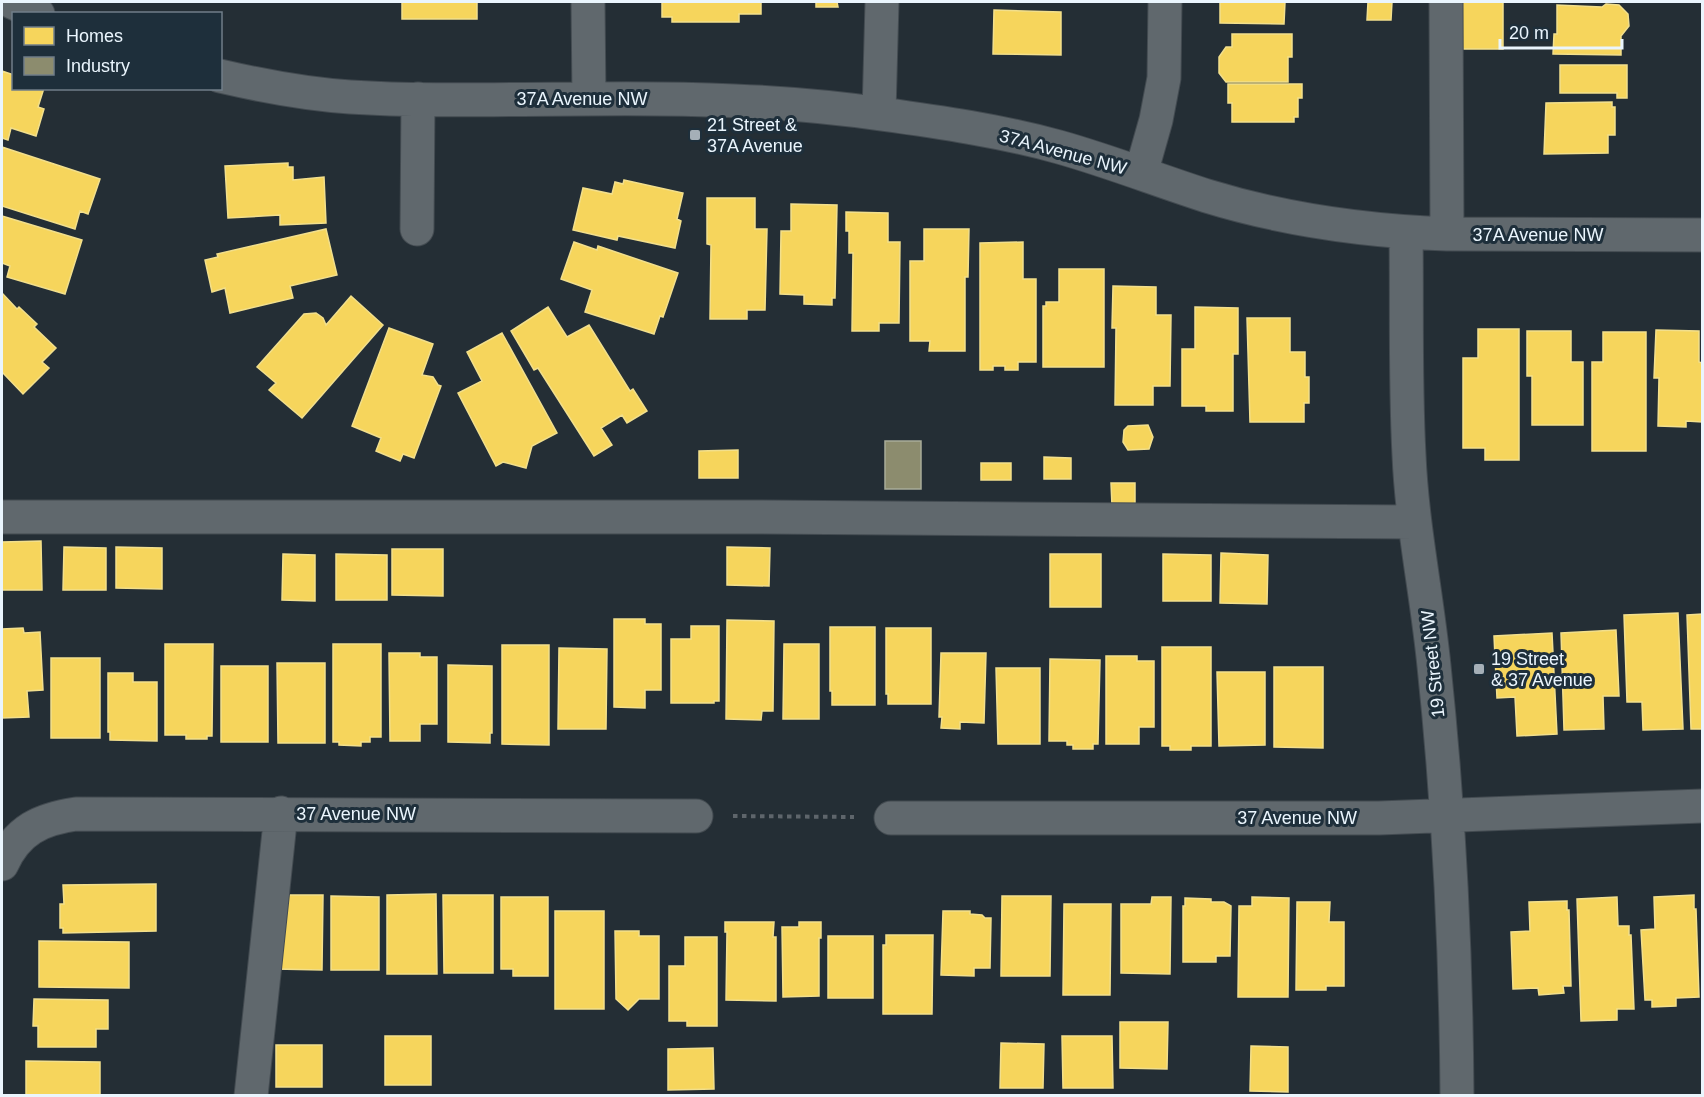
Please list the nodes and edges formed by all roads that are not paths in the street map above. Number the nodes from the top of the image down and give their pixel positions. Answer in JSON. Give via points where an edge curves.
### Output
{"nodes":[{"id":1,"x":12,"y":2,"type":"edge"},
{"id":2,"x":588,"y":2,"type":"edge"},
{"id":3,"x":882,"y":2,"type":"edge"},
{"id":4,"x":1165,"y":2,"type":"edge"},
{"id":5,"x":1446,"y":2,"type":"edge"},
{"id":6,"x":34,"y":12,"type":"edge"},
{"id":7,"x":222,"y":76,"type":"edge"},
{"id":8,"x":418,"y":99,"type":"junction"},
{"id":9,"x":589,"y":99,"type":"junction"},
{"id":10,"x":879,"y":113,"type":"junction"},
{"id":11,"x":1141,"y":173,"type":"junction"},
{"id":12,"x":417,"y":229,"type":"dead end"},
{"id":13,"x":1406,"y":233,"type":"junction"},
{"id":14,"x":1447,"y":234,"type":"junction"},
{"id":15,"x":1702,"y":236,"type":"edge"},
{"id":16,"x":2,"y":517,"type":"edge"},
{"id":17,"x":1414,"y":522,"type":"junction"},
{"id":18,"x":1702,"y":806,"type":"edge"},
{"id":19,"x":281,"y":813,"type":"junction"},
{"id":20,"x":696,"y":816,"type":"road end"},
{"id":21,"x":1447,"y":816,"type":"junction"},
{"id":22,"x":891,"y":818,"type":"road end"},
{"id":23,"x":2,"y":864,"type":"edge"},
{"id":24,"x":251,"y":1095,"type":"edge"},
{"id":25,"x":1457,"y":1095,"type":"edge"}],
"edges":[{"from":1,"to":6,"type":"street"},
{"from":2,"to":9,"type":"street"},
{"from":3,"to":10,"type":"street"},
{"from":4,"to":11,"type":"street","via":[[1164,78]]},
{"from":5,"to":14,"type":"street"},
{"from":7,"to":8,"type":"street","name":"37A Avenue NW","via":[[348,97]]},
{"from":8,"to":9,"type":"street","name":"37A Avenue NW"},
{"from":8,"to":12,"type":"street"},
{"from":9,"to":10,"type":"street","name":"37A Avenue NW","via":[[769,103]]},
{"from":10,"to":11,"type":"street","name":"37A Avenue NW","via":[[1055,146]]},
{"from":11,"to":13,"type":"street","name":"37A Avenue NW","via":[[1270,213]]},
{"from":13,"to":14,"type":"street","name":"37A Avenue NW"},
{"from":13,"to":17,"type":"street","name":"19 Street NW","via":[[1408,444]]},
{"from":14,"to":15,"type":"street","name":"37A Avenue NW"},
{"from":16,"to":17,"type":"street"},
{"from":17,"to":21,"type":"street","name":"19 Street NW","via":[[1434,663]]},
{"from":18,"to":21,"type":"street","name":"37 Avenue NW"},
{"from":19,"to":20,"type":"street","name":"37 Avenue NW"},
{"from":19,"to":23,"type":"street","name":"37 Avenue NW","via":[[54,817],[21,835]]},
{"from":19,"to":24,"type":"street"},
{"from":21,"to":22,"type":"street","name":"37 Avenue NW"},
{"from":21,"to":25,"type":"street","name":"19 Street NW"}]}
